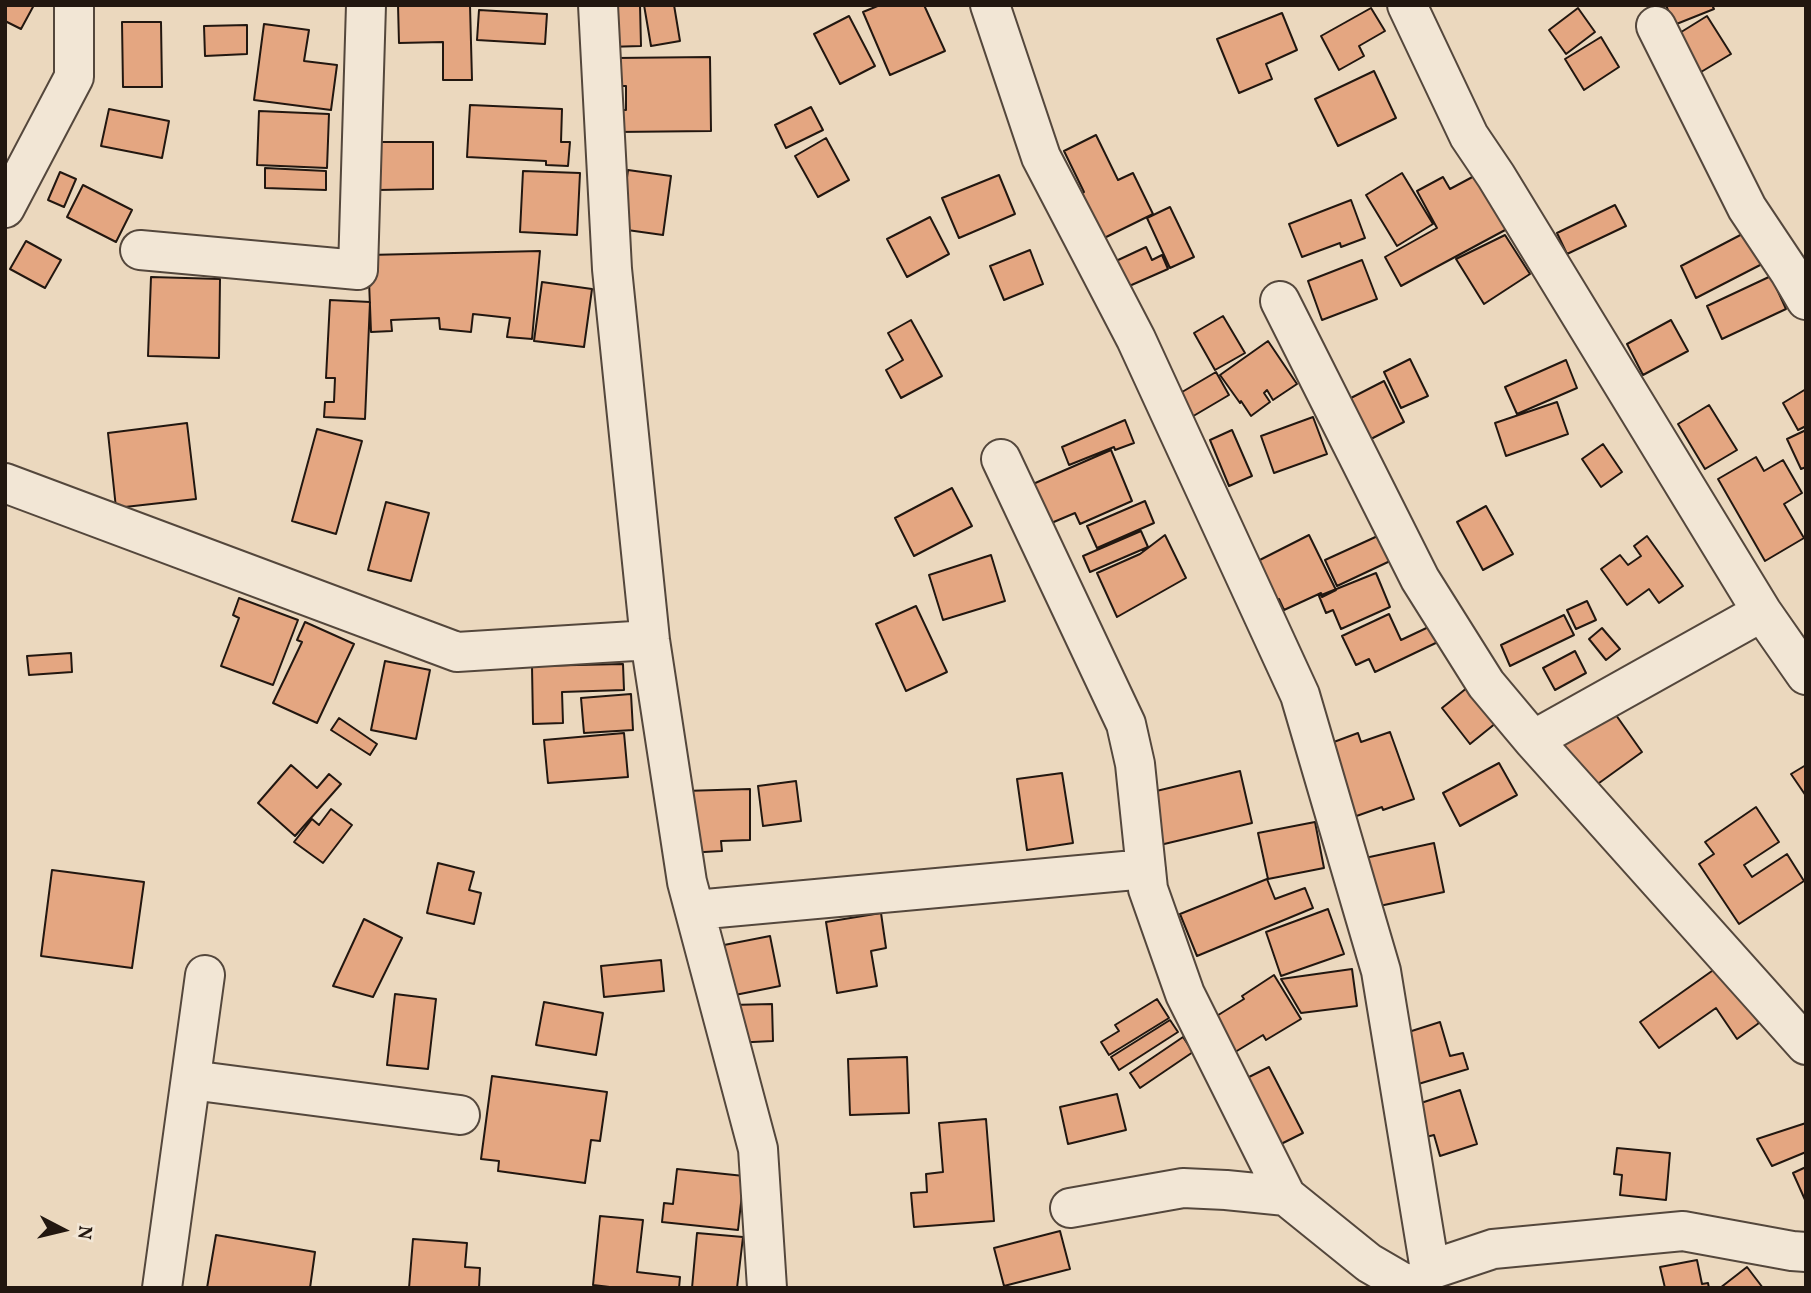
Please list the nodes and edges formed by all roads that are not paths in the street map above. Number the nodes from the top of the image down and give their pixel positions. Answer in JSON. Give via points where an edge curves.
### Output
{"nodes":[{"id":1,"x":366,"y":5,"type":"edge"},
{"id":2,"x":598,"y":5,"type":"edge"},
{"id":3,"x":990,"y":5,"type":"edge"},
{"id":4,"x":1407,"y":5,"type":"edge"},
{"id":5,"x":82,"y":6,"type":"edge"},
{"id":6,"x":1656,"y":26,"type":"dead end"},
{"id":7,"x":5,"y":208,"type":"edge"},
{"id":8,"x":139,"y":250,"type":"dead end"},
{"id":9,"x":1806,"y":300,"type":"edge"},
{"id":10,"x":1280,"y":301,"type":"dead end"},
{"id":11,"x":1001,"y":459,"type":"dead end"},
{"id":12,"x":5,"y":483,"type":"edge"},
{"id":13,"x":1762,"y":612,"type":"junction"},
{"id":14,"x":650,"y":640,"type":"junction"},
{"id":15,"x":1806,"y":675,"type":"edge"},
{"id":16,"x":1533,"y":740,"type":"junction"},
{"id":17,"x":1146,"y":869,"type":"junction"},
{"id":18,"x":695,"y":911,"type":"junction"},
{"id":19,"x":205,"y":975,"type":"dead end"},
{"id":20,"x":1806,"y":1045,"type":"edge"},
{"id":21,"x":191,"y":1080,"type":"junction"},
{"id":22,"x":460,"y":1115,"type":"dead end"},
{"id":23,"x":1286,"y":1196,"type":"junction"},
{"id":24,"x":1070,"y":1208,"type":"dead end"},
{"id":25,"x":1806,"y":1252,"type":"edge"},
{"id":26,"x":1418,"y":1282,"type":"edge"},
{"id":27,"x":162,"y":1288,"type":"edge"},
{"id":28,"x":767,"y":1288,"type":"edge"}],
"edges":[{"from":1,"to":8,"type":"street","via":[[358,270]]},
{"from":2,"to":14,"type":"street","via":[[612,269]]},
{"from":3,"to":26,"type":"street","via":[[1041,157],[1136,339],[1300,695],[1381,971]]},
{"from":4,"to":13,"type":"street","via":[[1469,136]]},
{"from":5,"to":7,"type":"street","via":[[74,77]]},
{"from":6,"to":9,"type":"street","via":[[1747,208]]},
{"from":10,"to":16,"type":"street","via":[[1420,579],[1486,684]]},
{"from":11,"to":17,"type":"street","via":[[1126,724]]},
{"from":12,"to":14,"type":"street","via":[[457,652]]},
{"from":13,"to":15,"type":"street"},
{"from":13,"to":16,"type":"street"},
{"from":14,"to":18,"type":"street"},
{"from":16,"to":20,"type":"street"},
{"from":17,"to":18,"type":"street"},
{"from":17,"to":23,"type":"street","via":[[1148,889],[1185,994]]},
{"from":18,"to":28,"type":"street","via":[[758,1149]]},
{"from":19,"to":21,"type":"street"},
{"from":21,"to":22,"type":"street"},
{"from":21,"to":27,"type":"street"},
{"from":23,"to":24,"type":"street","via":[[1183,1188]]},
{"from":23,"to":26,"type":"street","via":[[1369,1263]]},
{"from":25,"to":26,"type":"street","via":[[1683,1231],[1493,1249]]}]}
